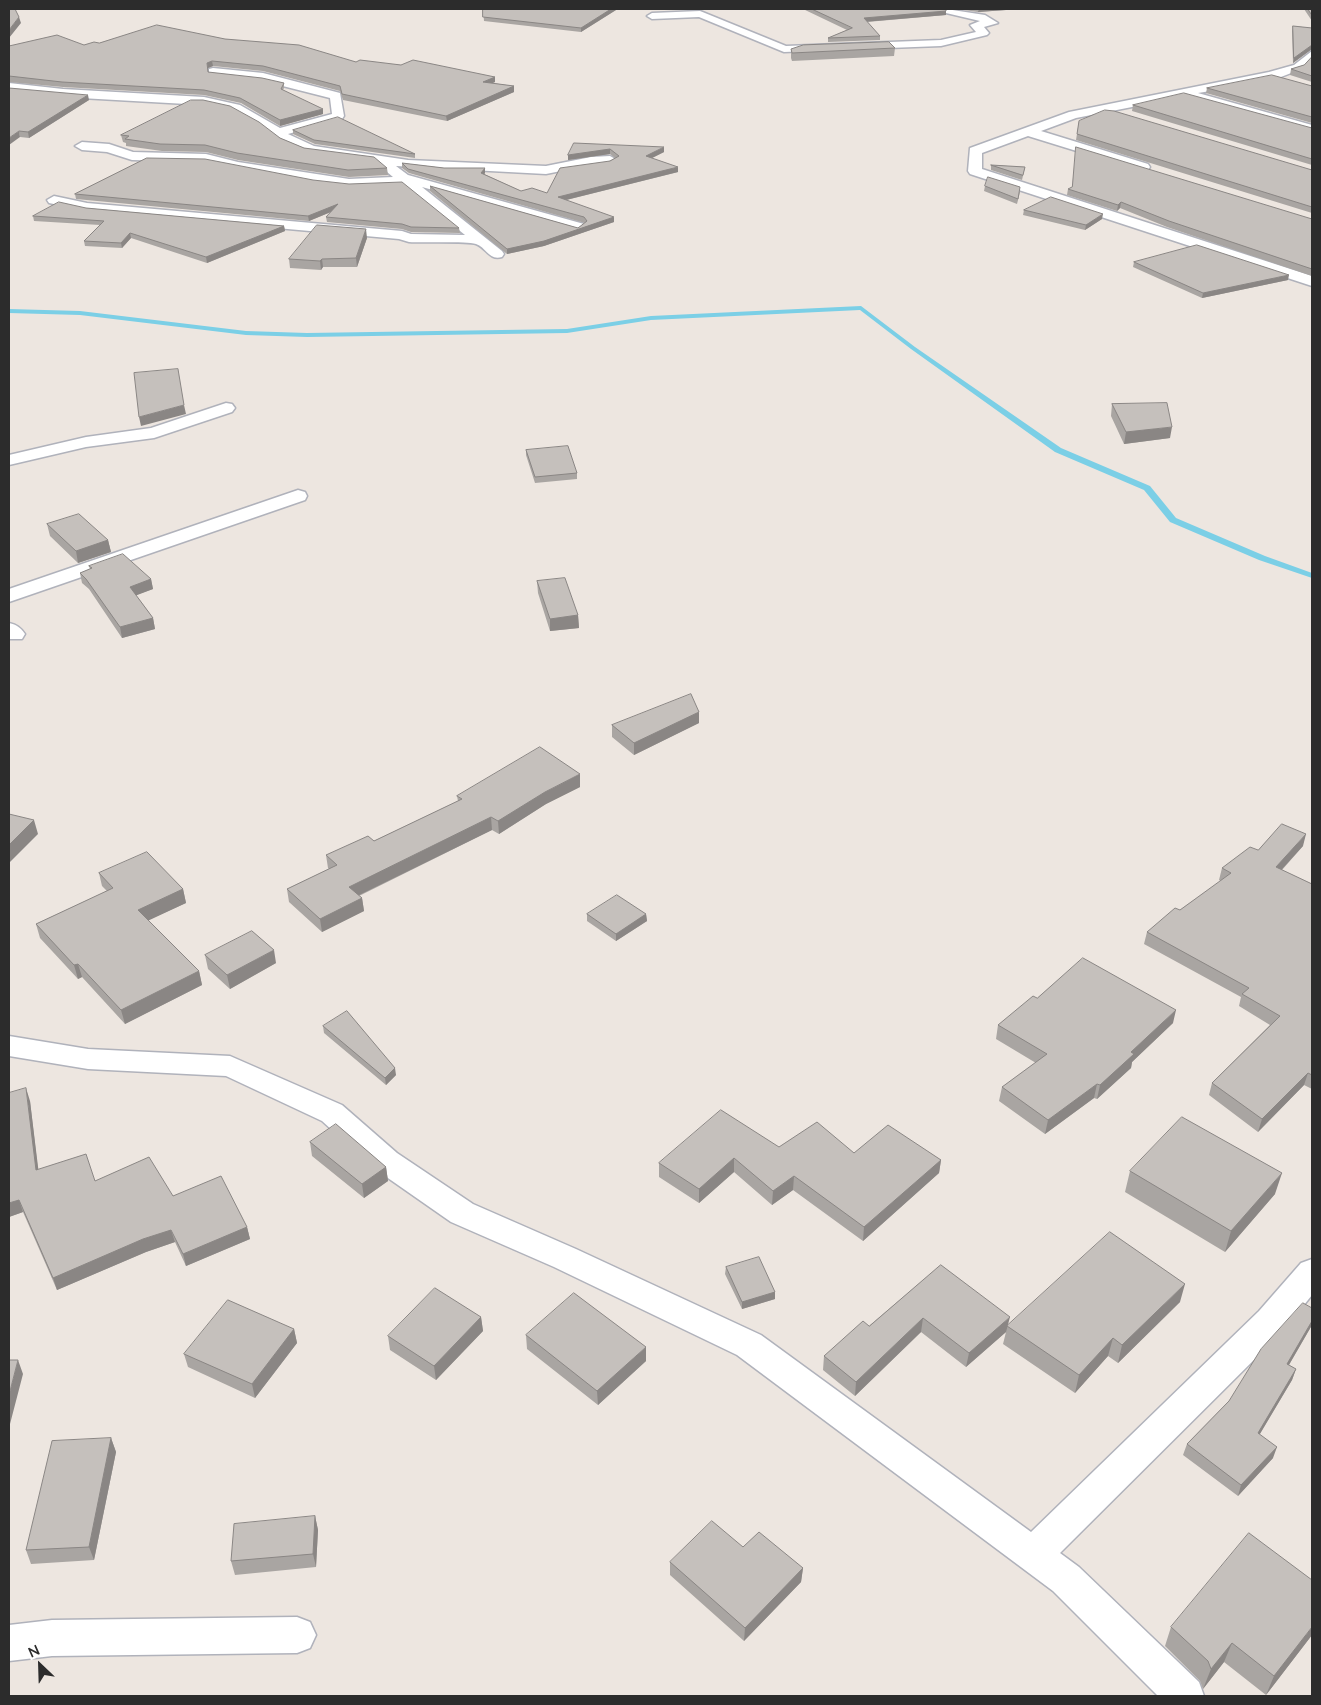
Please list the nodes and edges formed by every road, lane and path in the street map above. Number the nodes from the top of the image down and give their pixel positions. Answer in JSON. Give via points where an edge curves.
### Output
{"nodes":[{"id":1,"x":970,"y":9,"type":"edge"},
{"id":2,"x":947,"y":10,"type":"edge"},
{"id":3,"x":652,"y":16,"type":"dead end"},
{"id":4,"x":1312,"y":54,"type":"edge"},
{"id":5,"x":213,"y":72,"type":"edge"},
{"id":6,"x":1271,"y":75,"type":"junction"},
{"id":7,"x":1296,"y":82,"type":"edge"},
{"id":8,"x":9,"y":87,"type":"edge"},
{"id":9,"x":1182,"y":92,"type":"junction"},
{"id":10,"x":1103,"y":108,"type":"junction"},
{"id":11,"x":1132,"y":116,"type":"edge"},
{"id":12,"x":1312,"y":129,"type":"edge"},
{"id":13,"x":1026,"y":131,"type":"junction"},
{"id":14,"x":278,"y":133,"type":"junction"},
{"id":15,"x":82,"y":146,"type":"dead end"},
{"id":16,"x":379,"y":159,"type":"junction"},
{"id":17,"x":610,"y":160,"type":"edge"},
{"id":18,"x":435,"y":166,"type":"junction"},
{"id":19,"x":568,"y":167,"type":"junction"},
{"id":20,"x":1160,"y":172,"type":"edge"},
{"id":21,"x":610,"y":175,"type":"edge"},
{"id":22,"x":402,"y":179,"type":"junction"},
{"id":23,"x":54,"y":200,"type":"dead end"},
{"id":24,"x":579,"y":227,"type":"edge"},
{"id":25,"x":478,"y":240,"type":"junction"},
{"id":26,"x":497,"y":254,"type":"dead end"},
{"id":27,"x":1312,"y":281,"type":"edge"},
{"id":28,"x":226,"y":408,"type":"dead end"},
{"id":29,"x":9,"y":460,"type":"edge"},
{"id":30,"x":298,"y":496,"type":"dead end"},
{"id":31,"x":9,"y":596,"type":"edge"},
{"id":32,"x":9,"y":1046,"type":"edge"},
{"id":33,"x":1312,"y":1272,"type":"edge"},
{"id":34,"x":1033,"y":1555,"type":"junction"},
{"id":35,"x":297,"y":1635,"type":"dead end"},
{"id":36,"x":9,"y":1643,"type":"edge"},
{"id":37,"x":1185,"y":1696,"type":"edge"}],
"edges":[{"from":1,"to":2,"type":"street"},
{"from":2,"to":3,"type":"street","via":[[981,17],[992,23],[976,25],[983,33],[959,40],[836,49],[784,49],[700,14]]},
{"from":4,"to":6,"type":"street","via":[[1298,67]]},
{"from":5,"to":14,"type":"street","via":[[263,77],[336,96],[338,116]]},
{"from":6,"to":7,"type":"street"},
{"from":6,"to":9,"type":"street"},
{"from":8,"to":14,"type":"street","via":[[204,101],[236,108]]},
{"from":9,"to":10,"type":"street"},
{"from":9,"to":12,"type":"street"},
{"from":10,"to":11,"type":"street"},
{"from":10,"to":13,"type":"street"},
{"from":13,"to":20,"type":"street"},
{"from":13,"to":27,"type":"street","via":[[975,151],[975,171]]},
{"from":14,"to":16,"type":"street","via":[[312,150]]},
{"from":15,"to":22,"type":"street","via":[[109,148],[132,156],[206,158],[314,179],[349,182]]},
{"from":16,"to":18,"type":"street"},
{"from":16,"to":22,"type":"street"},
{"from":17,"to":19,"type":"street"},
{"from":18,"to":19,"type":"street","via":[[546,170]]},
{"from":18,"to":22,"type":"street","via":[[426,174]]},
{"from":19,"to":21,"type":"street"},
{"from":22,"to":24,"type":"street"},
{"from":22,"to":25,"type":"street"},
{"from":23,"to":25,"type":"street","via":[[87,207],[409,238]]},
{"from":25,"to":26,"type":"street"},
{"from":28,"to":29,"type":"street","via":[[154,432],[86,442]]},
{"from":30,"to":31,"type":"street"},
{"from":32,"to":34,"type":"street","via":[[88,1059],[230,1066],[332,1113],[386,1161],[462,1214],[565,1258],[749,1345]]},
{"from":33,"to":34,"type":"street","via":[[1271,1321]]},
{"from":34,"to":37,"type":"street","via":[[1066,1579]]},
{"from":35,"to":36,"type":"street","via":[[52,1638]]}]}
